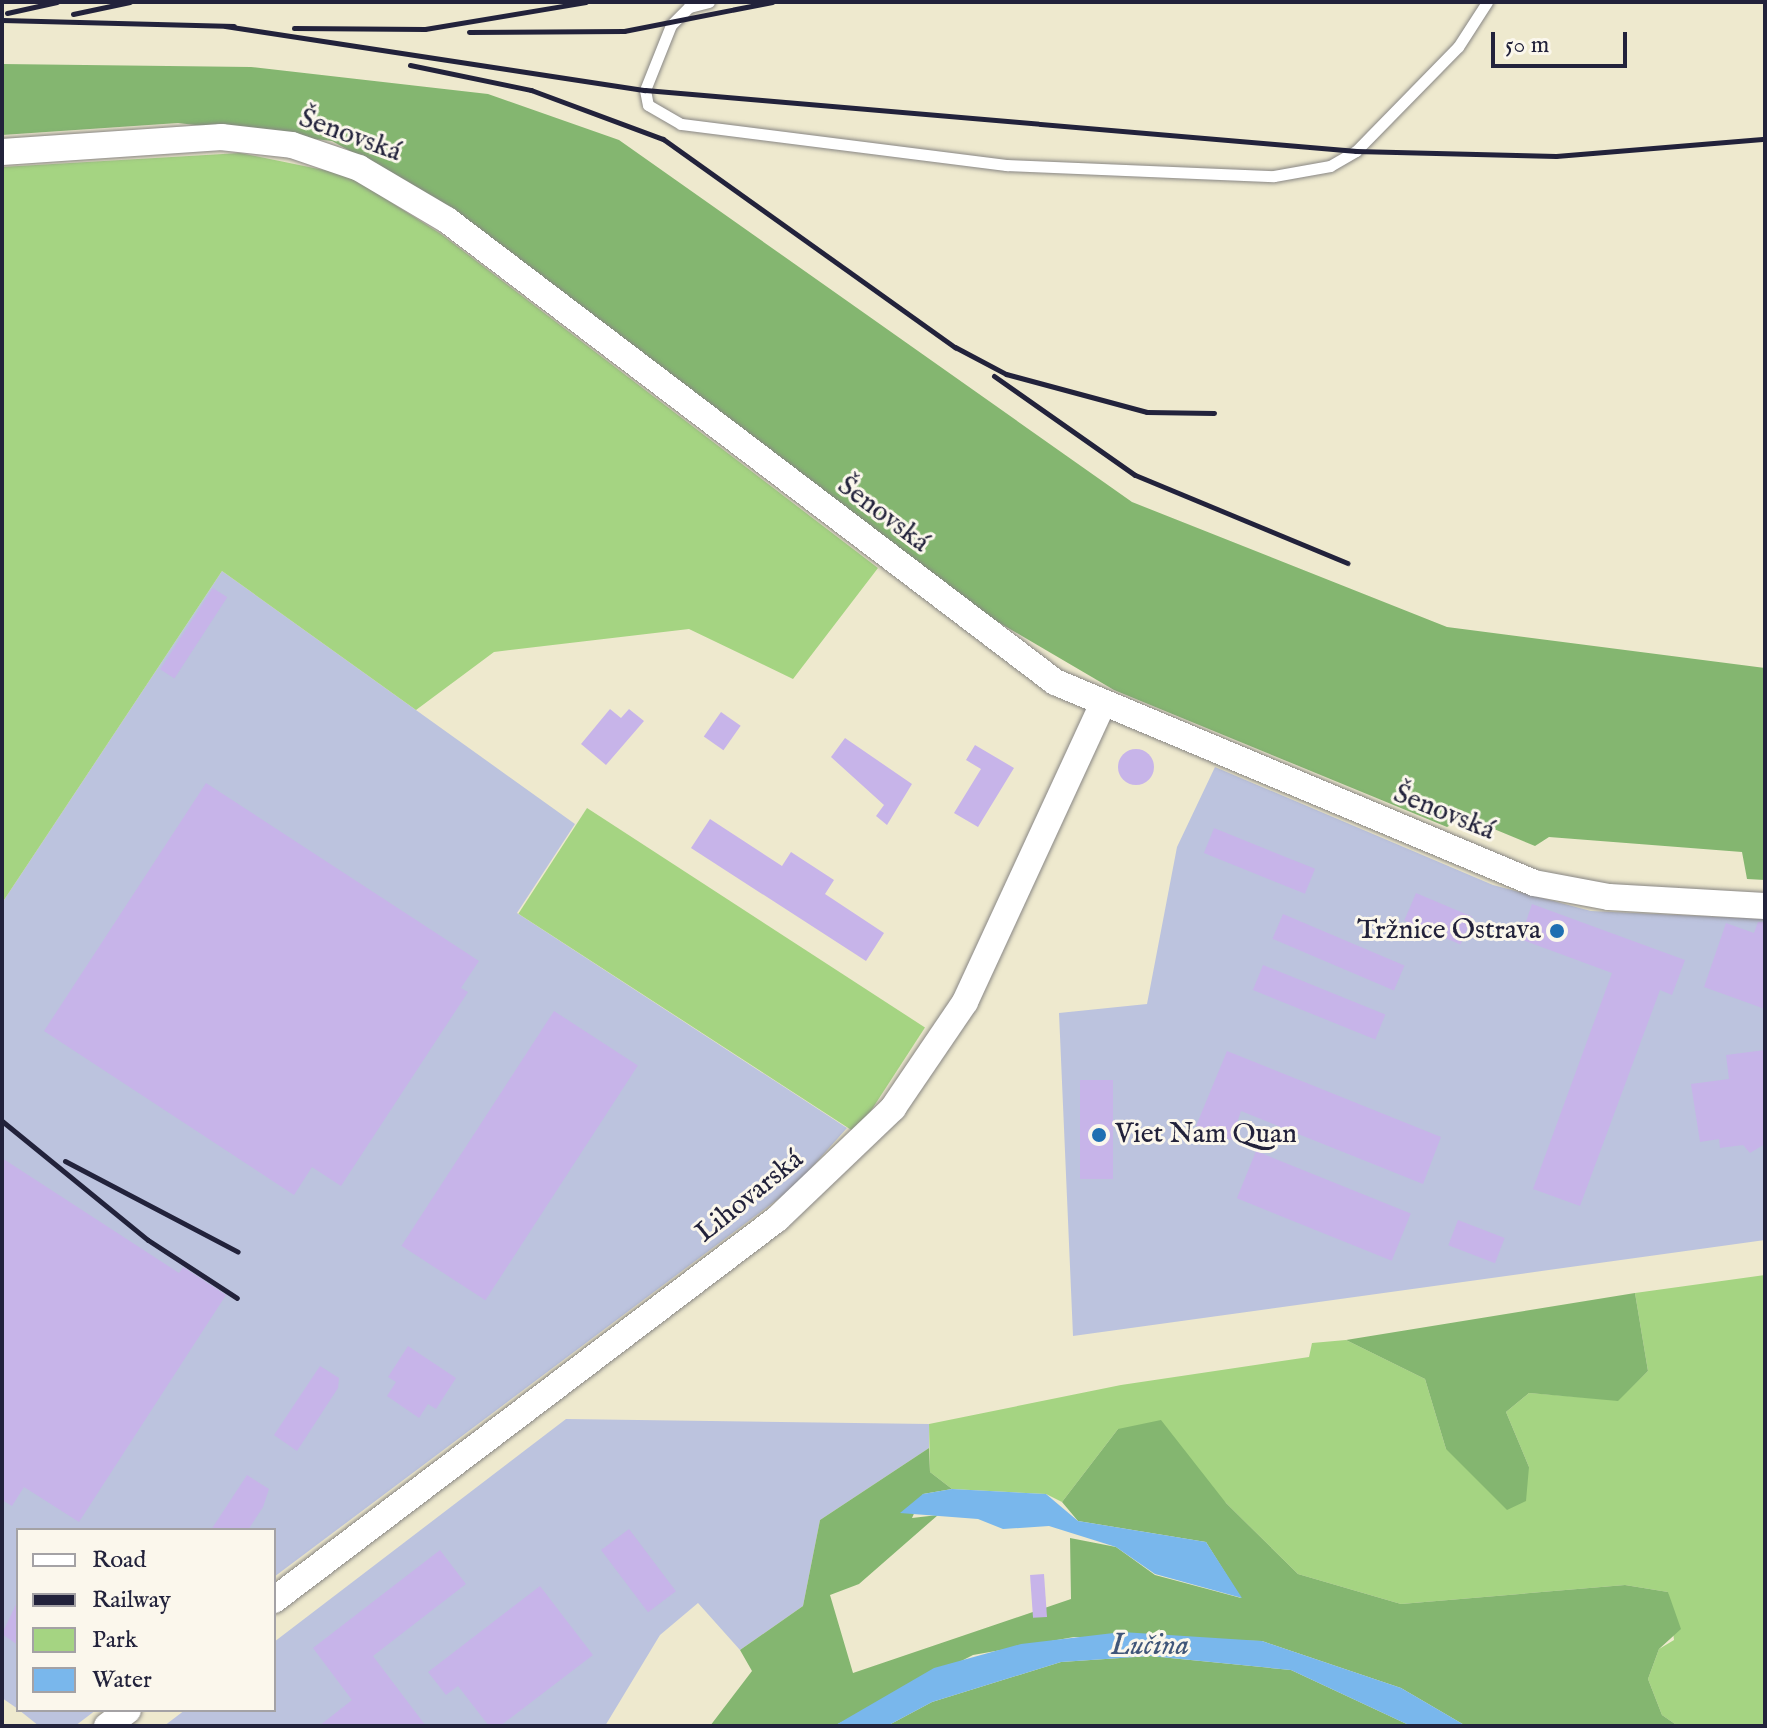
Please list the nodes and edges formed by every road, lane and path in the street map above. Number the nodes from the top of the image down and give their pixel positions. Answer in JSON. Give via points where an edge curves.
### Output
{"nodes":[{"id":1,"x":709,"y":2,"type":"edge"},
{"id":2,"x":1487,"y":2,"type":"edge"},
{"id":3,"x":2,"y":152,"type":"edge"},
{"id":4,"x":1102,"y":705,"type":"junction"},
{"id":5,"x":1765,"y":906,"type":"edge"},
{"id":6,"x":276,"y":1598,"type":"edge"},
{"id":7,"x":125,"y":1712,"type":"edge"},
{"id":8,"x":107,"y":1726,"type":"edge"}],
"edges":[{"from":1,"to":2,"type":"lane","via":[[689,7],[671,25],[645,90],[648,105],[681,124],[1006,165],[1274,176],[1330,166],[1356,151],[1458,47]]},
{"from":3,"to":4,"type":"street","name":"Šenovská","via":[[178,136],[242,138],[321,154],[394,185],[995,640]]},
{"from":4,"to":5,"type":"street","name":"Šenovská","via":[[1534,883],[1609,897]]},
{"from":4,"to":6,"type":"street","name":"Lihovarská","via":[[965,1002],[857,1147],[777,1219]]},
{"from":7,"to":8,"type":"street"}]}
